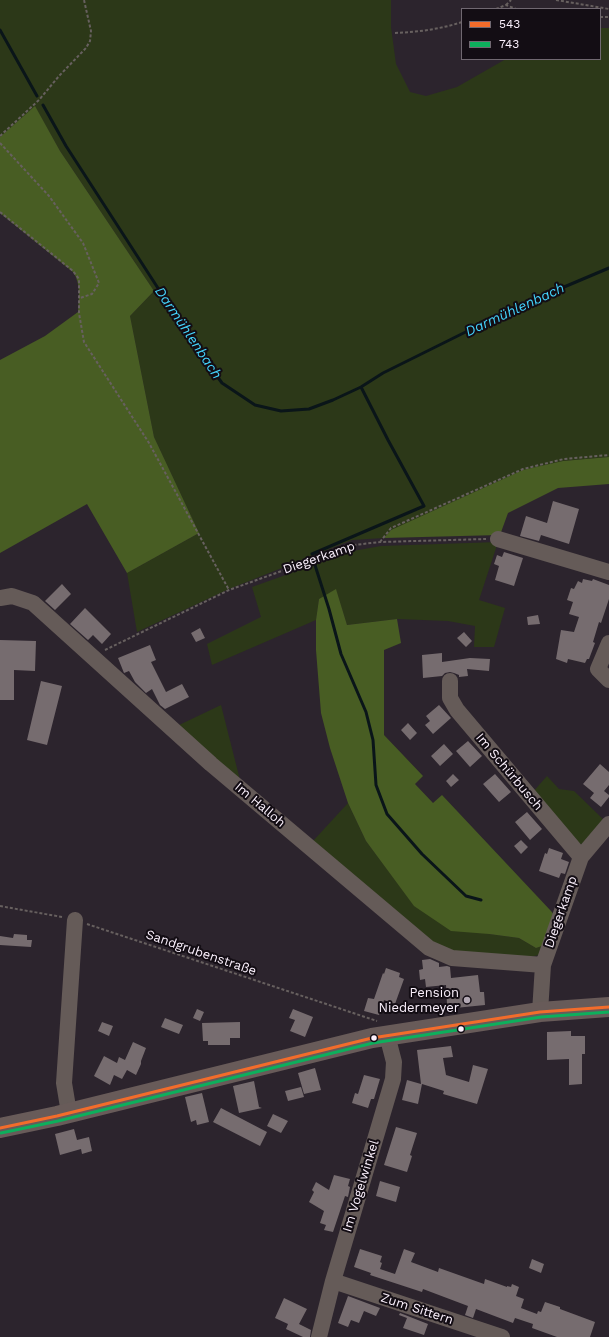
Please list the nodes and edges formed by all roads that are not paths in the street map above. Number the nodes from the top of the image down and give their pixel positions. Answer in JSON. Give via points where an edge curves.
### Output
{"nodes":[{"id":1,"x":498,"y":539,"type":"road end"},
{"id":2,"x":609,"y":572,"type":"edge"},
{"id":3,"x":0,"y":598,"type":"edge"},
{"id":4,"x":609,"y":643,"type":"edge"},
{"id":5,"x":609,"y":680,"type":"edge"},
{"id":6,"x":450,"y":681,"type":"dead end"},
{"id":7,"x":609,"y":824,"type":"edge"},
{"id":8,"x":581,"y":857,"type":"junction"},
{"id":9,"x":75,"y":920,"type":"road end"},
{"id":10,"x":543,"y":965,"type":"junction"},
{"id":11,"x":609,"y":1007,"type":"edge"},
{"id":12,"x":540,"y":1012,"type":"junction"},
{"id":13,"x":387,"y":1035,"type":"junction"},
{"id":14,"x":69,"y":1113,"type":"junction"},
{"id":15,"x":0,"y":1128,"type":"edge"},
{"id":16,"x":333,"y":1281,"type":"junction"},
{"id":17,"x":319,"y":1337,"type":"edge"},
{"id":18,"x":502,"y":1337,"type":"edge"}],
"edges":[{"from":1,"to":2,"type":"street"},
{"from":3,"to":10,"type":"street","name":"Im Halloh","via":[[12,596],[33,603],[211,764],[429,948],[452,958]]},
{"from":4,"to":5,"type":"street","via":[[598,669]]},
{"from":6,"to":8,"type":"street","name":"Im Schürbusch","via":[[450,698],[457,710]]},
{"from":7,"to":8,"type":"street","name":"Diegerkamp"},
{"from":8,"to":10,"type":"street","name":"Diegerkamp"},
{"from":9,"to":14,"type":"street","via":[[64,1083]]},
{"from":10,"to":12,"type":"street","name":"Diegerkamp"},
{"from":11,"to":12,"type":"main road"},
{"from":12,"to":13,"type":"main road"},
{"from":13,"to":14,"type":"main road"},
{"from":13,"to":16,"type":"street","name":"Im Vogelwinkel","via":[[394,1062],[394,1079]]},
{"from":14,"to":15,"type":"main road"},
{"from":16,"to":17,"type":"street","name":"Im Vogelwinkel"},
{"from":16,"to":18,"type":"street","name":"Zum Sittern"}]}
